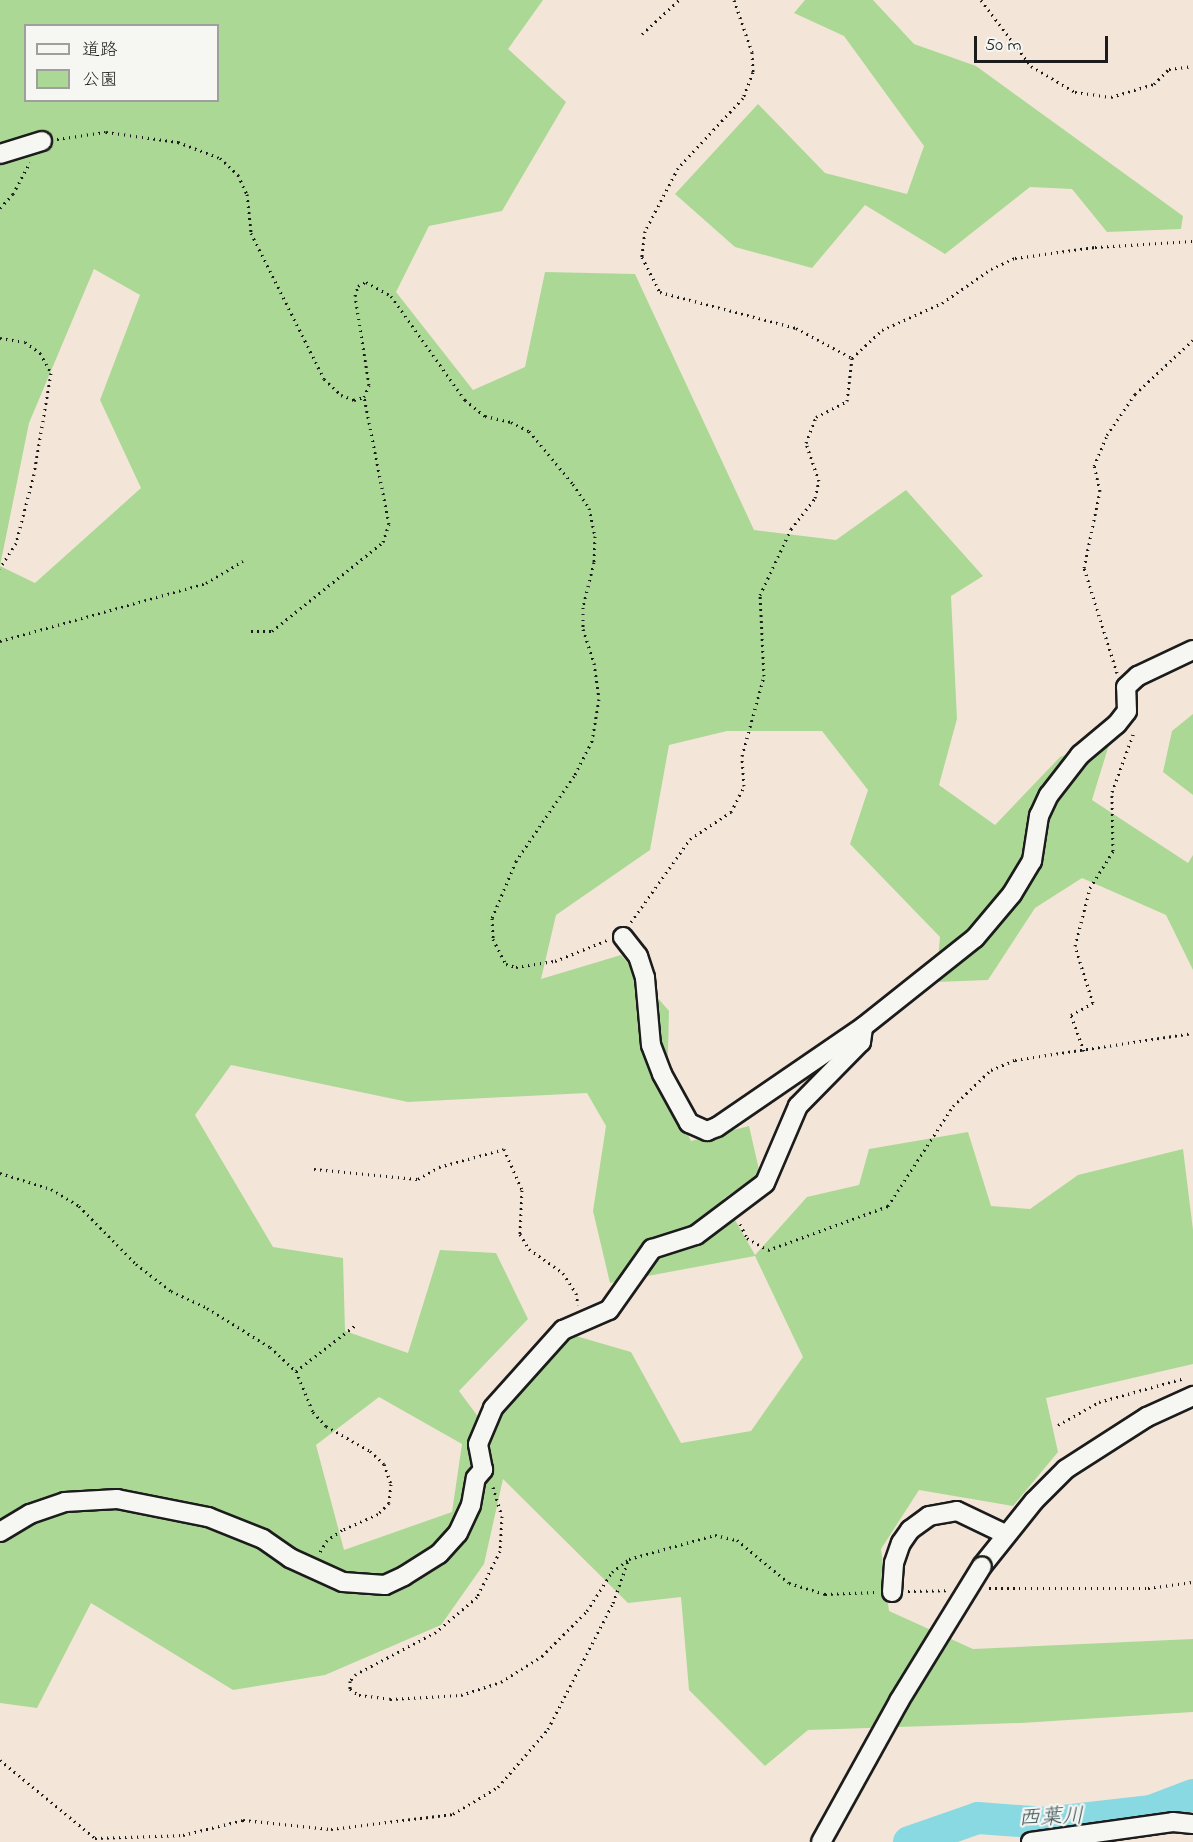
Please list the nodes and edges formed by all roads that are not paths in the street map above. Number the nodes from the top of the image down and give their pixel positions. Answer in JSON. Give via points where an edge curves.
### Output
{"nodes":[{"id":1,"x":42,"y":141,"type":"road end"},
{"id":2,"x":0,"y":154,"type":"edge"},
{"id":3,"x":1193,"y":650,"type":"edge"},
{"id":4,"x":623,"y":937,"type":"road end"},
{"id":5,"x":862,"y":1027,"type":"junction"},
{"id":6,"x":1193,"y":1396,"type":"edge"},
{"id":7,"x":0,"y":1532,"type":"edge"},
{"id":8,"x":1005,"y":1534,"type":"junction"},
{"id":9,"x":892,"y":1592,"type":"road end"},
{"id":10,"x":1193,"y":1824,"type":"edge"},
{"id":11,"x":821,"y":1842,"type":"edge"},
{"id":12,"x":1030,"y":1842,"type":"edge"}],
"edges":[{"from":1,"to":2,"type":"street"},
{"from":3,"to":5,"type":"street","via":[[1138,676],[1126,687],[1126,711],[1117,724],[1080,755],[1049,795],[1039,816],[1032,861],[1012,894],[975,938]]},
{"from":4,"to":5,"type":"street","via":[[638,956],[645,978],[651,1045],[662,1074],[689,1123],[698,1130],[717,1127],[754,1105]]},
{"from":5,"to":7,"type":"street","via":[[861,1042],[798,1106],[765,1183],[696,1235],[652,1249],[609,1310],[563,1330],[492,1408],[478,1444],[483,1470],[476,1478],[471,1505],[458,1533],[439,1554],[404,1576],[385,1585],[343,1582],[290,1558],[263,1539],[208,1517],[117,1499],[65,1502],[30,1514]]},
{"from":6,"to":8,"type":"street","via":[[1147,1417],[1066,1469]]},
{"from":8,"to":9,"type":"street","via":[[957,1511],[929,1516],[910,1530],[902,1543],[894,1563]]},
{"from":8,"to":11,"type":"street","bridge":true,"via":[[899,1701]]},
{"from":10,"to":12,"type":"street","via":[[1173,1822]]}]}
